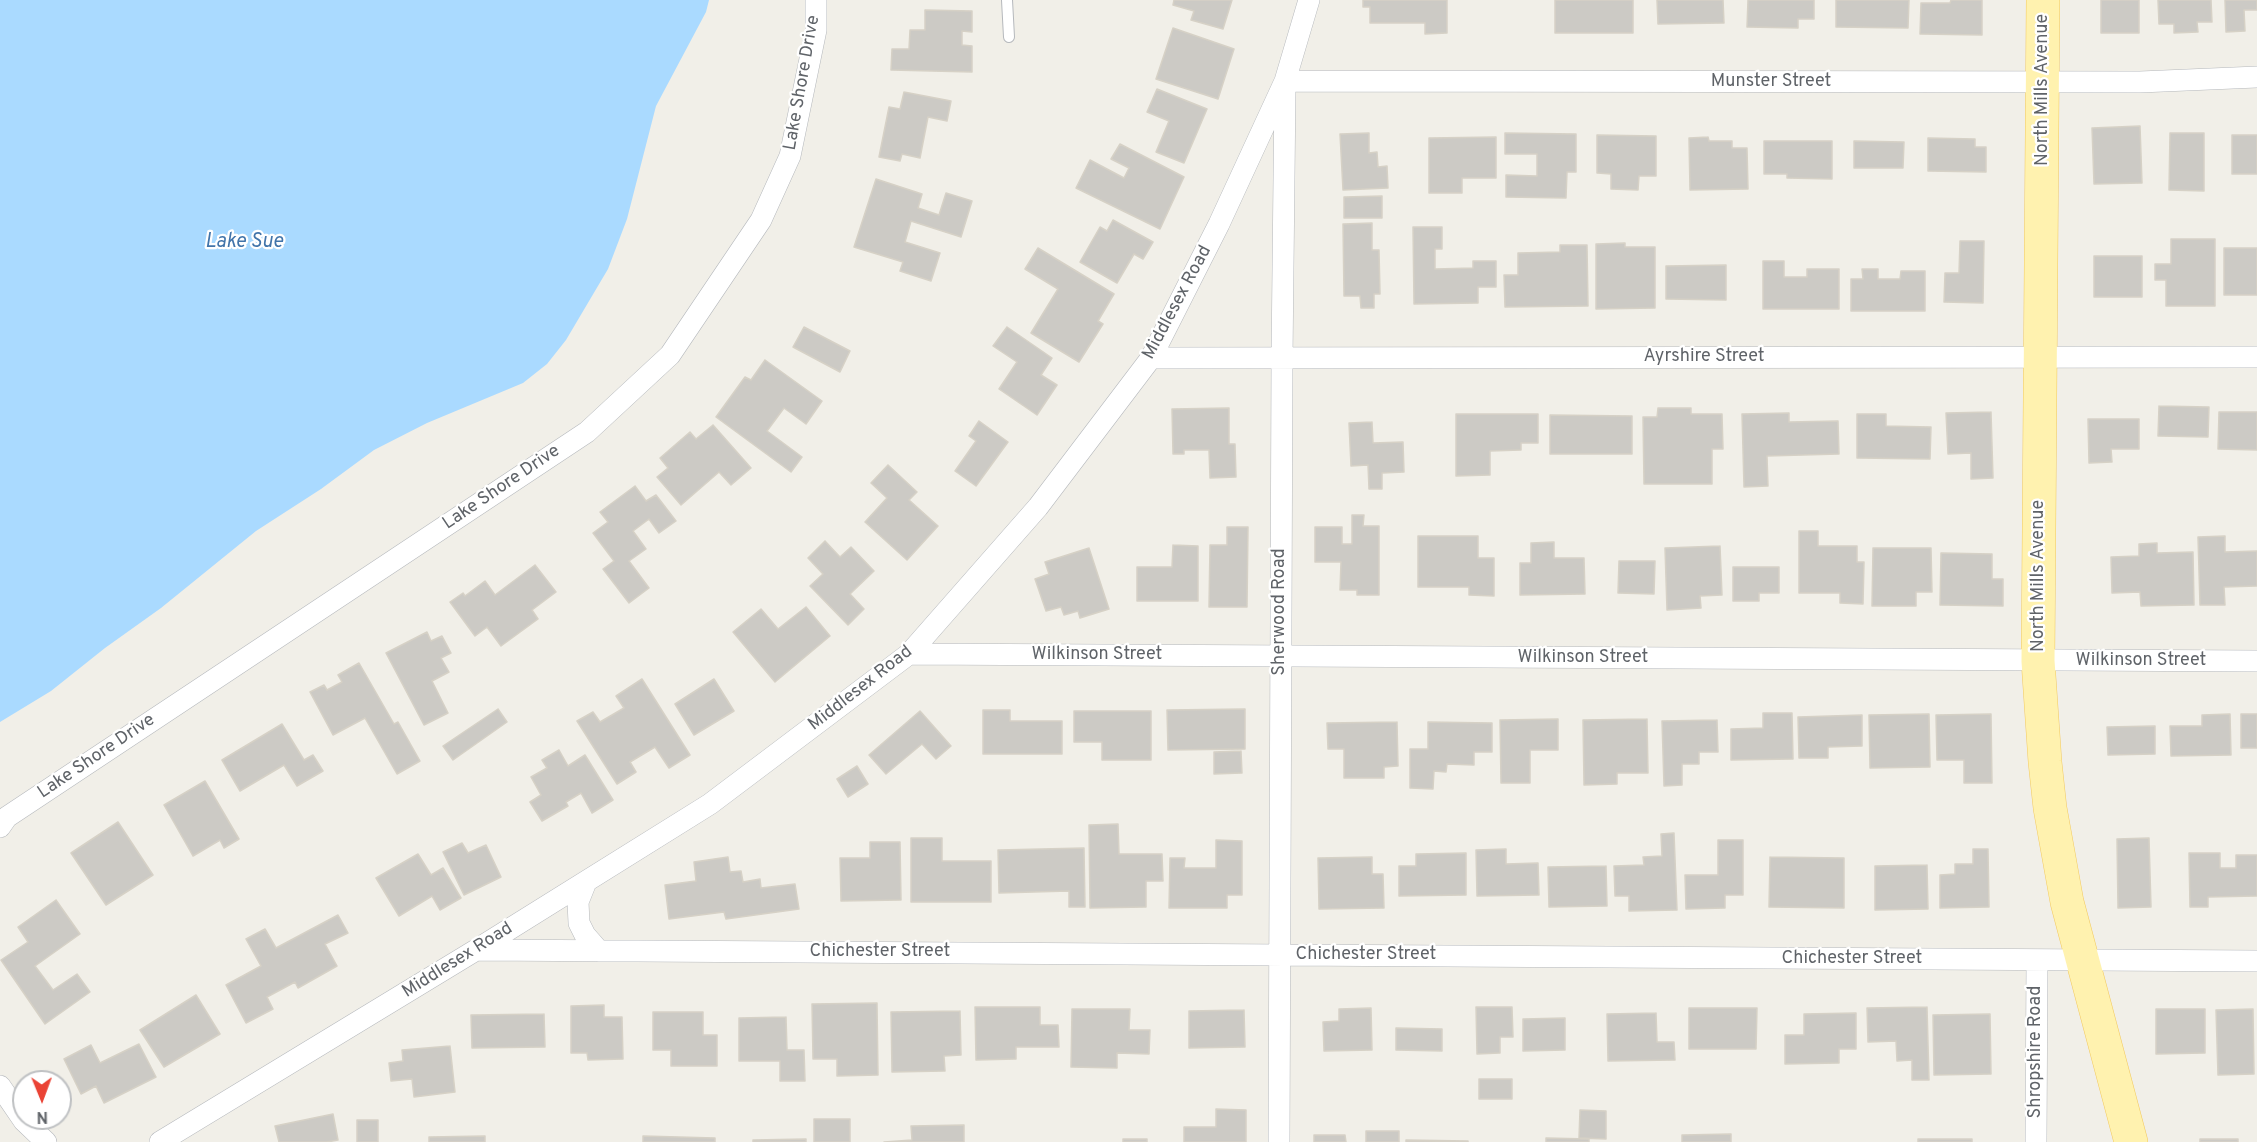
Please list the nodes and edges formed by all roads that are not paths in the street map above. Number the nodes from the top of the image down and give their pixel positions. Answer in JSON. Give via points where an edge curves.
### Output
{"nodes":[{"id":1,"x":816,"y":0,"type":"edge"},
{"id":2,"x":1007,"y":0,"type":"edge"},
{"id":3,"x":1309,"y":0,"type":"edge"},
{"id":4,"x":2043,"y":0,"type":"edge"},
{"id":5,"x":1009,"y":37,"type":"dead end"},
{"id":6,"x":2257,"y":77,"type":"edge"},
{"id":7,"x":1286,"y":81,"type":"junction"},
{"id":8,"x":2043,"y":82,"type":"junction"},
{"id":9,"x":2040,"y":357,"type":"junction"},
{"id":10,"x":2257,"y":357,"type":"edge"},
{"id":11,"x":1151,"y":358,"type":"junction"},
{"id":12,"x":1282,"y":358,"type":"junction"},
{"id":13,"x":909,"y":654,"type":"junction"},
{"id":14,"x":1280,"y":656,"type":"junction"},
{"id":15,"x":2038,"y":661,"type":"junction"},
{"id":16,"x":2257,"y":661,"type":"edge"},
{"id":17,"x":0,"y":827,"type":"edge"},
{"id":18,"x":586,"y":882,"type":"junction"},
{"id":19,"x":476,"y":950,"type":"junction"},
{"id":20,"x":599,"y":951,"type":"junction"},
{"id":21,"x":1280,"y":955,"type":"junction"},
{"id":22,"x":2037,"y":961,"type":"junction"},
{"id":23,"x":2257,"y":961,"type":"edge"},
{"id":24,"x":2082,"y":962,"type":"junction"},
{"id":25,"x":0,"y":1086,"type":"edge"},
{"id":26,"x":46,"y":1142,"type":"edge"},
{"id":27,"x":160,"y":1142,"type":"edge"},
{"id":28,"x":1279,"y":1142,"type":"edge"},
{"id":29,"x":2036,"y":1142,"type":"edge"},
{"id":30,"x":2131,"y":1142,"type":"edge"}],
"edges":[{"from":1,"to":17,"type":"street","name":"Lake Shore Drive","via":[[816,30],[790,156],[761,220],[670,355],[587,432],[7,817]]},
{"from":2,"to":5,"type":"lane"},
{"from":3,"to":7,"type":"street","name":"Middlesex Road"},
{"from":4,"to":8,"type":"main road","name":"North Mills Avenue"},
{"from":6,"to":8,"type":"street","name":"Munster Street"},
{"from":7,"to":8,"type":"street","name":"Munster Street"},
{"from":7,"to":11,"type":"street","name":"Middlesex Road"},
{"from":7,"to":12,"type":"street","name":"Sherwood Road"},
{"from":8,"to":9,"type":"main road","name":"North Mills Avenue"},
{"from":9,"to":10,"type":"street","name":"Ayrshire Street"},
{"from":9,"to":12,"type":"street","name":"Ayrshire Street"},
{"from":9,"to":15,"type":"main road","name":"North Mills Avenue"},
{"from":11,"to":12,"type":"street","name":"Ayrshire Street"},
{"from":11,"to":13,"type":"street","name":"Middlesex Road","via":[[1038,507]]},
{"from":12,"to":14,"type":"street","name":"Sherwood Road"},
{"from":13,"to":14,"type":"street","name":"Wilkinson Street"},
{"from":13,"to":18,"type":"street","name":"Middlesex Road","via":[[711,804]]},
{"from":14,"to":15,"type":"street","name":"Wilkinson Street"},
{"from":14,"to":21,"type":"street","name":"Sherwood Road"},
{"from":15,"to":16,"type":"street","name":"Wilkinson Street"},
{"from":15,"to":24,"type":"main road","name":"North Mills Avenue","via":[[2050,808]]},
{"from":18,"to":19,"type":"street","name":"Middlesex Road"},
{"from":18,"to":20,"type":"street","via":[[578,902],[579,923]]},
{"from":19,"to":20,"type":"street","name":"Chichester Street"},
{"from":19,"to":27,"type":"street","name":"Middlesex Road"},
{"from":20,"to":21,"type":"street","name":"Chichester Street"},
{"from":21,"to":22,"type":"street","name":"Chichester Street"},
{"from":21,"to":28,"type":"street","name":"Sherwood Road"},
{"from":22,"to":24,"type":"street","name":"Chichester Street"},
{"from":22,"to":29,"type":"street","name":"Shropshire Road"},
{"from":23,"to":24,"type":"street","name":"Chichester Street"},
{"from":24,"to":30,"type":"main road","name":"North Mills Avenue"},
{"from":25,"to":26,"type":"street","via":[[24,1120]]}]}
